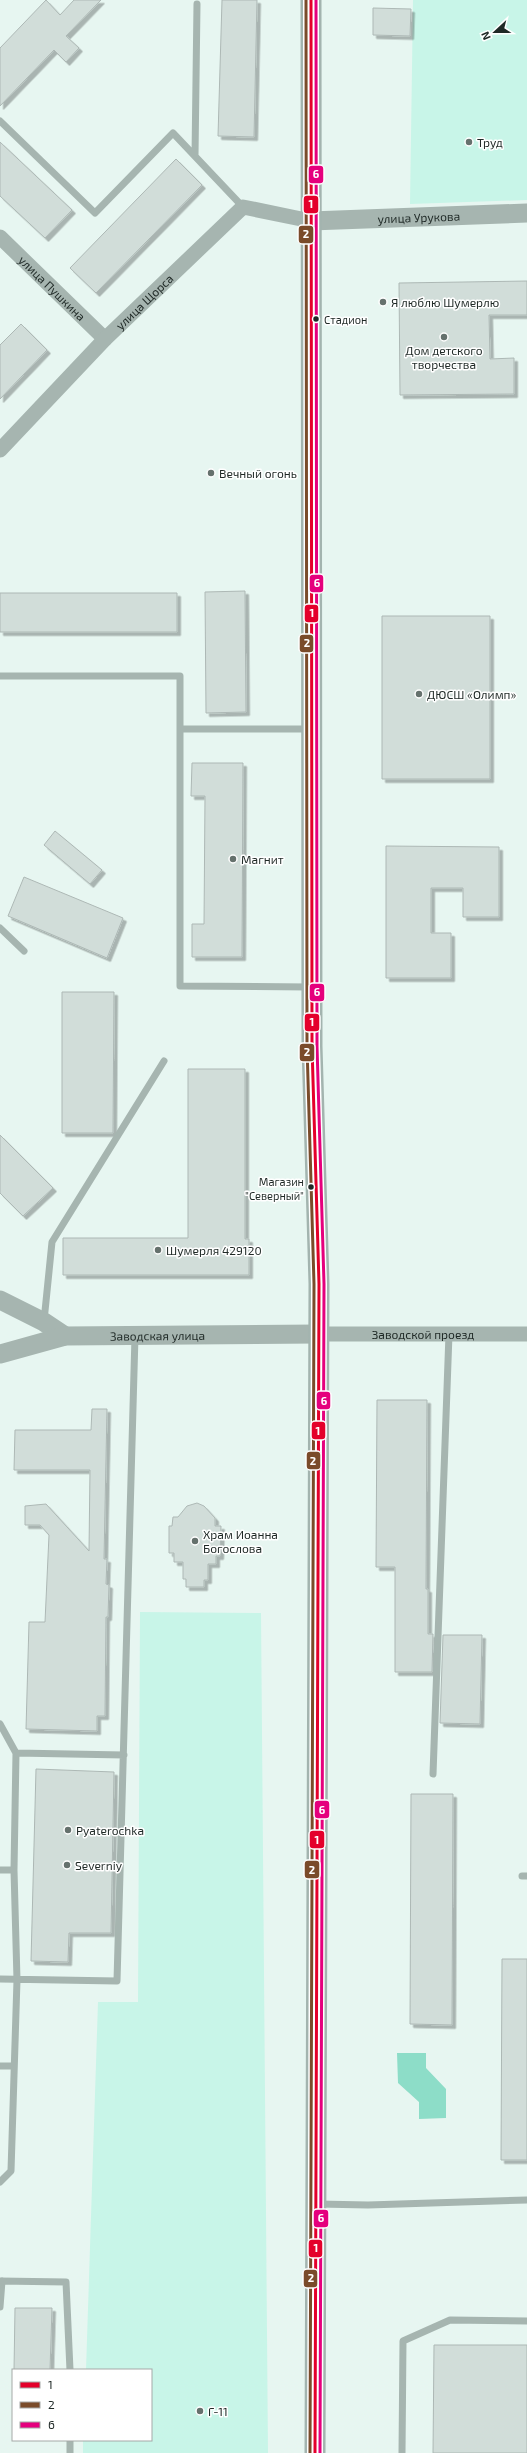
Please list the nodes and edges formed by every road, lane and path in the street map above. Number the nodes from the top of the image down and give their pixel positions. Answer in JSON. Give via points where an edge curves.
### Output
{"nodes":[{"id":1,"x":311,"y":0,"type":"edge"},
{"id":2,"x":197,"y":4,"type":"dead end"},
{"id":3,"x":0,"y":121,"type":"edge"},
{"id":4,"x":195,"y":156,"type":"junction"},
{"id":5,"x":242,"y":207,"type":"junction"},
{"id":6,"x":527,"y":213,"type":"edge"},
{"id":7,"x":311,"y":221,"type":"junction"},
{"id":8,"x":0,"y":237,"type":"edge"},
{"id":9,"x":105,"y":339,"type":"junction"},
{"id":10,"x":0,"y":450,"type":"edge"},
{"id":11,"x":0,"y":676,"type":"edge"},
{"id":12,"x":180,"y":729,"type":"junction"},
{"id":13,"x":312,"y":729,"type":"junction"},
{"id":14,"x":0,"y":928,"type":"edge"},
{"id":15,"x":24,"y":951,"type":"dead end"},
{"id":16,"x":312,"y":987,"type":"junction"},
{"id":17,"x":164,"y":1061,"type":"dead end"},
{"id":18,"x":0,"y":1300,"type":"edge"},
{"id":19,"x":44,"y":1322,"type":"junction"},
{"id":20,"x":318,"y":1334,"type":"junction"},
{"id":21,"x":449,"y":1334,"type":"junction"},
{"id":22,"x":527,"y":1334,"type":"edge"},
{"id":23,"x":136,"y":1335,"type":"junction"},
{"id":24,"x":65,"y":1336,"type":"junction"},
{"id":25,"x":0,"y":1354,"type":"edge"},
{"id":26,"x":0,"y":1724,"type":"edge"},
{"id":27,"x":16,"y":1753,"type":"junction"},
{"id":28,"x":124,"y":1755,"type":"junction"},
{"id":29,"x":433,"y":1774,"type":"dead end"},
{"id":30,"x":0,"y":1870,"type":"edge"},
{"id":31,"x":14,"y":1870,"type":"junction"},
{"id":32,"x":0,"y":1979,"type":"edge"},
{"id":33,"x":17,"y":1980,"type":"junction"},
{"id":34,"x":0,"y":2066,"type":"edge"},
{"id":35,"x":14,"y":2066,"type":"junction"},
{"id":36,"x":0,"y":2182,"type":"edge"},
{"id":37,"x":527,"y":2200,"type":"edge"},
{"id":38,"x":316,"y":2204,"type":"junction"},
{"id":39,"x":1,"y":2281,"type":"edge"},
{"id":40,"x":0,"y":2307,"type":"edge"},
{"id":41,"x":527,"y":2321,"type":"edge"},
{"id":42,"x":70,"y":2369,"type":"edge"},
{"id":43,"x":70,"y":2441,"type":"edge"},
{"id":44,"x":70,"y":2453,"type":"edge"},
{"id":45,"x":315,"y":2453,"type":"edge"},
{"id":46,"x":402,"y":2453,"type":"edge"}],
"edges":[{"from":1,"to":7,"type":"main road"},
{"from":2,"to":4,"type":"lane"},
{"from":3,"to":4,"type":"lane","via":[[95,212],[173,132]]},
{"from":4,"to":5,"type":"lane"},
{"from":5,"to":7,"type":"street"},
{"from":5,"to":9,"type":"street","name":"улица Щорса"},
{"from":6,"to":7,"type":"street","name":"улица Урукова"},
{"from":7,"to":13,"type":"main road"},
{"from":8,"to":9,"type":"street","name":"улица Пушкина"},
{"from":9,"to":10,"type":"street","name":"улица Щорса"},
{"from":11,"to":12,"type":"lane","via":[[180,676]]},
{"from":12,"to":13,"type":"lane"},
{"from":12,"to":16,"type":"lane","via":[[180,986]]},
{"from":13,"to":16,"type":"main road"},
{"from":14,"to":15,"type":"lane"},
{"from":16,"to":20,"type":"main road"},
{"from":17,"to":19,"type":"lane","via":[[52,1242]]},
{"from":18,"to":19,"type":"street"},
{"from":19,"to":24,"type":"street"},
{"from":20,"to":21,"type":"street","name":"Заводской проезд"},
{"from":20,"to":23,"type":"street","name":"Заводская улица"},
{"from":20,"to":38,"type":"main road"},
{"from":21,"to":22,"type":"street","name":"Заводской проезд"},
{"from":21,"to":29,"type":"lane"},
{"from":23,"to":24,"type":"street","name":"Заводская улица"},
{"from":23,"to":28,"type":"lane"},
{"from":24,"to":25,"type":"street","name":"Заводская улица"},
{"from":26,"to":27,"type":"lane"},
{"from":27,"to":28,"type":"lane"},
{"from":27,"to":31,"type":"lane"},
{"from":28,"to":33,"type":"lane","via":[[117,1981]]},
{"from":30,"to":31,"type":"lane"},
{"from":31,"to":33,"type":"lane"},
{"from":32,"to":33,"type":"lane"},
{"from":33,"to":35,"type":"lane"},
{"from":34,"to":35,"type":"lane"},
{"from":35,"to":36,"type":"lane","via":[[11,2171]]},
{"from":37,"to":38,"type":"lane"},
{"from":38,"to":45,"type":"main road"},
{"from":39,"to":40,"type":"lane"},
{"from":39,"to":42,"type":"lane","via":[[66,2282]]},
{"from":41,"to":46,"type":"lane","via":[[450,2320],[402,2341]]},
{"from":43,"to":44,"type":"lane"}]}
